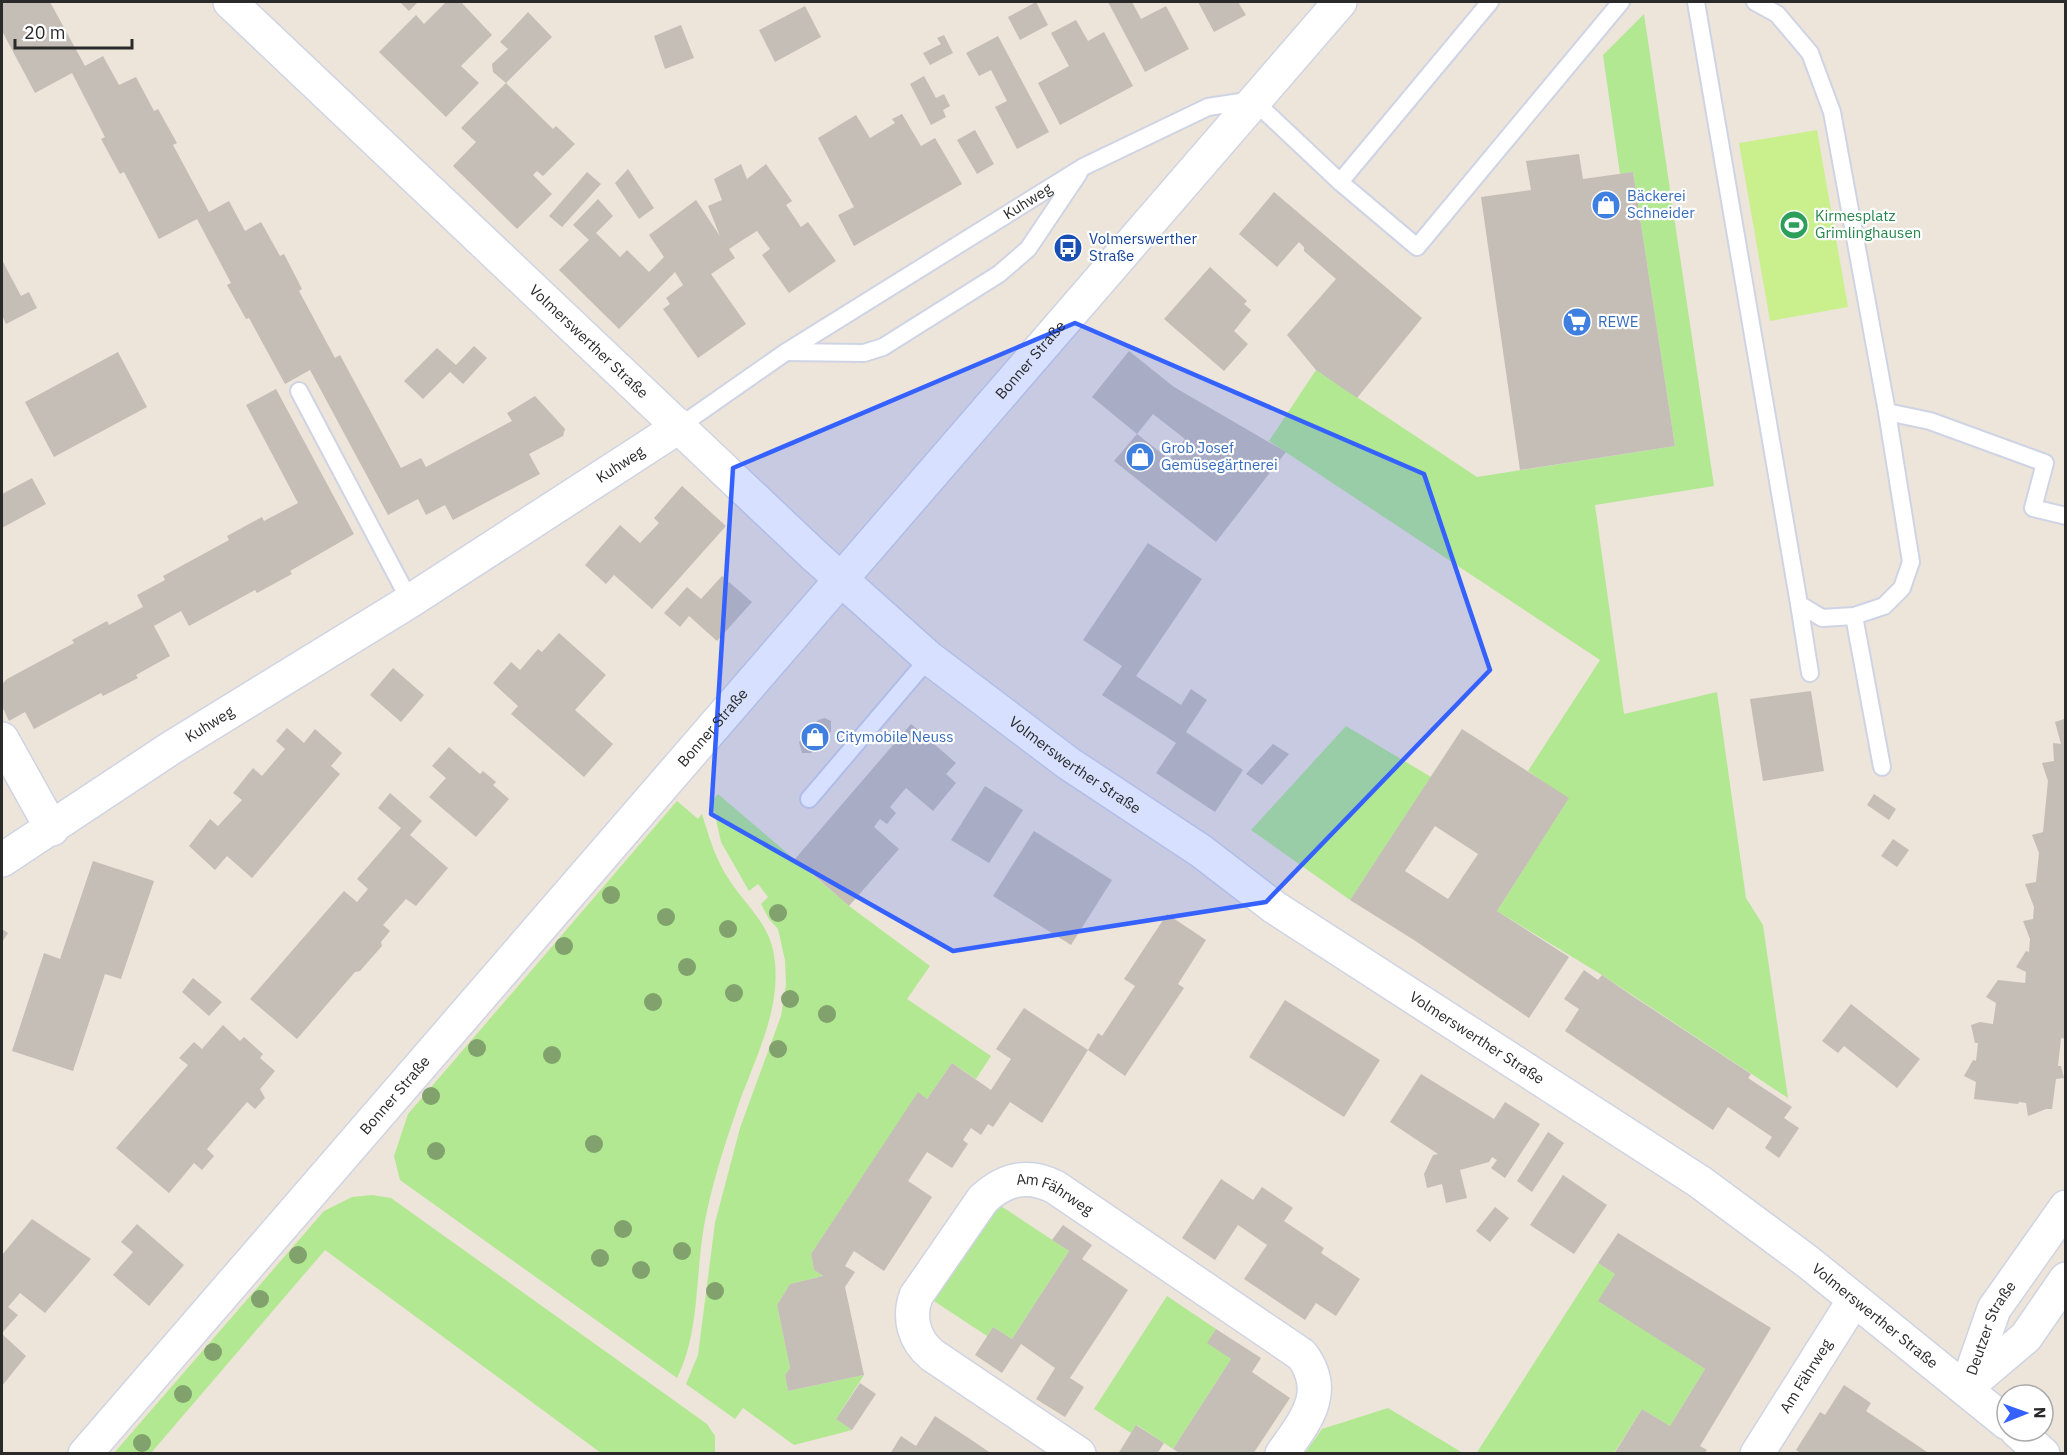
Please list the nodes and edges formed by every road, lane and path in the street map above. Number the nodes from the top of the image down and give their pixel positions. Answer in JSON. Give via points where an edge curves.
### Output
{"nodes":[{"id":1,"x":230,"y":2,"type":"edge"},
{"id":2,"x":1340,"y":2,"type":"edge"},
{"id":3,"x":1490,"y":2,"type":"edge"},
{"id":4,"x":1621,"y":2,"type":"edge"},
{"id":5,"x":1696,"y":2,"type":"edge"},
{"id":6,"x":1755,"y":2,"type":"edge"},
{"id":7,"x":1253,"y":100,"type":"junction"},
{"id":8,"x":1083,"y":167,"type":"junction"},
{"id":9,"x":1340,"y":182,"type":"junction"},
{"id":10,"x":786,"y":352,"type":"junction"},
{"id":11,"x":299,"y":391,"type":"dead end"},
{"id":12,"x":1887,"y":412,"type":"junction"},
{"id":13,"x":680,"y":426,"type":"junction"},
{"id":14,"x":2066,"y":516,"type":"edge"},
{"id":15,"x":841,"y":580,"type":"junction"},
{"id":16,"x":410,"y":601,"type":"junction"},
{"id":17,"x":1799,"y":604,"type":"junction"},
{"id":18,"x":1854,"y":616,"type":"junction"},
{"id":19,"x":929,"y":658,"type":"junction"},
{"id":20,"x":1810,"y":673,"type":"dead end"},
{"id":21,"x":2,"y":739,"type":"edge"},
{"id":22,"x":1882,"y":767,"type":"dead end"},
{"id":23,"x":809,"y":798,"type":"dead end"},
{"id":24,"x":52,"y":829,"type":"junction"},
{"id":25,"x":2,"y":860,"type":"edge"},
{"id":26,"x":2066,"y":1208,"type":"edge"},
{"id":27,"x":2066,"y":1279,"type":"edge"},
{"id":28,"x":1854,"y":1299,"type":"junction"},
{"id":29,"x":1966,"y":1389,"type":"junction"},
{"id":30,"x":1995,"y":1413,"type":"edge"},
{"id":31,"x":2031,"y":1443,"type":"edge"},
{"id":32,"x":85,"y":1454,"type":"edge"},
{"id":33,"x":1079,"y":1454,"type":"edge"},
{"id":34,"x":1282,"y":1454,"type":"edge"},
{"id":35,"x":1757,"y":1454,"type":"edge"},
{"id":36,"x":2043,"y":1454,"type":"edge"}],
"edges":[{"from":1,"to":13,"type":"street","name":"Volmerswerther Straße"},
{"from":2,"to":7,"type":"street","name":"Bonner Straße"},
{"from":3,"to":9,"type":"lane"},
{"from":4,"to":9,"type":"lane","via":[[1417,247]]},
{"from":5,"to":17,"type":"lane"},
{"from":6,"to":12,"type":"lane","via":[[1777,14],[1810,53],[1832,112]]},
{"from":7,"to":8,"type":"lane","name":"Kuhweg","via":[[1208,107]]},
{"from":7,"to":9,"type":"lane"},
{"from":7,"to":15,"type":"street","name":"Bonner Straße"},
{"from":8,"to":10,"type":"lane","name":"Kuhweg"},
{"from":8,"to":10,"type":"lane","via":[[1028,249],[999,274],[883,347],[864,353]]},
{"from":10,"to":13,"type":"lane","name":"Kuhweg"},
{"from":11,"to":16,"type":"lane"},
{"from":12,"to":14,"type":"lane","via":[[1930,421],[2045,463],[2033,508]]},
{"from":12,"to":18,"type":"lane","via":[[1911,562],[1902,588],[1884,606]]},
{"from":13,"to":15,"type":"street","name":"Volmerswerther Straße"},
{"from":13,"to":16,"type":"street","name":"Kuhweg"},
{"from":15,"to":19,"type":"street","name":"Volmerswerther Straße"},
{"from":15,"to":32,"type":"street","name":"Bonner Straße"},
{"from":16,"to":24,"type":"street","name":"Kuhweg","via":[[171,748]]},
{"from":17,"to":18,"type":"lane","via":[[1822,618]]},
{"from":17,"to":20,"type":"lane"},
{"from":18,"to":22,"type":"lane"},
{"from":19,"to":23,"type":"lane"},
{"from":19,"to":28,"type":"street","name":"Volmerswerther Straße","via":[[1068,763],[1202,851],[1274,907],[1700,1182]]},
{"from":21,"to":24,"type":"street"},
{"from":24,"to":25,"type":"street","name":"Kuhweg"},
{"from":26,"to":29,"type":"street","name":"Deutzer Straße","via":[[1994,1309]]},
{"from":27,"to":29,"type":"street","name":"Deutzer Straße","via":[[2026,1337]]},
{"from":28,"to":29,"type":"street","name":"Volmerswerther Straße"},
{"from":28,"to":35,"type":"street","name":"Am Fährweg"},
{"from":29,"to":30,"type":"street","name":"Volmerswerther Straße"},
{"from":31,"to":36,"type":"street"},
{"from":33,"to":34,"type":"street","name":"Am Fährweg","via":[[925,1349],[914,1327],[912,1311],[916,1296],[983,1199],[995,1189],[1022,1178],[1055,1187],[1302,1355],[1310,1366],[1315,1391],[1305,1420]]}]}
